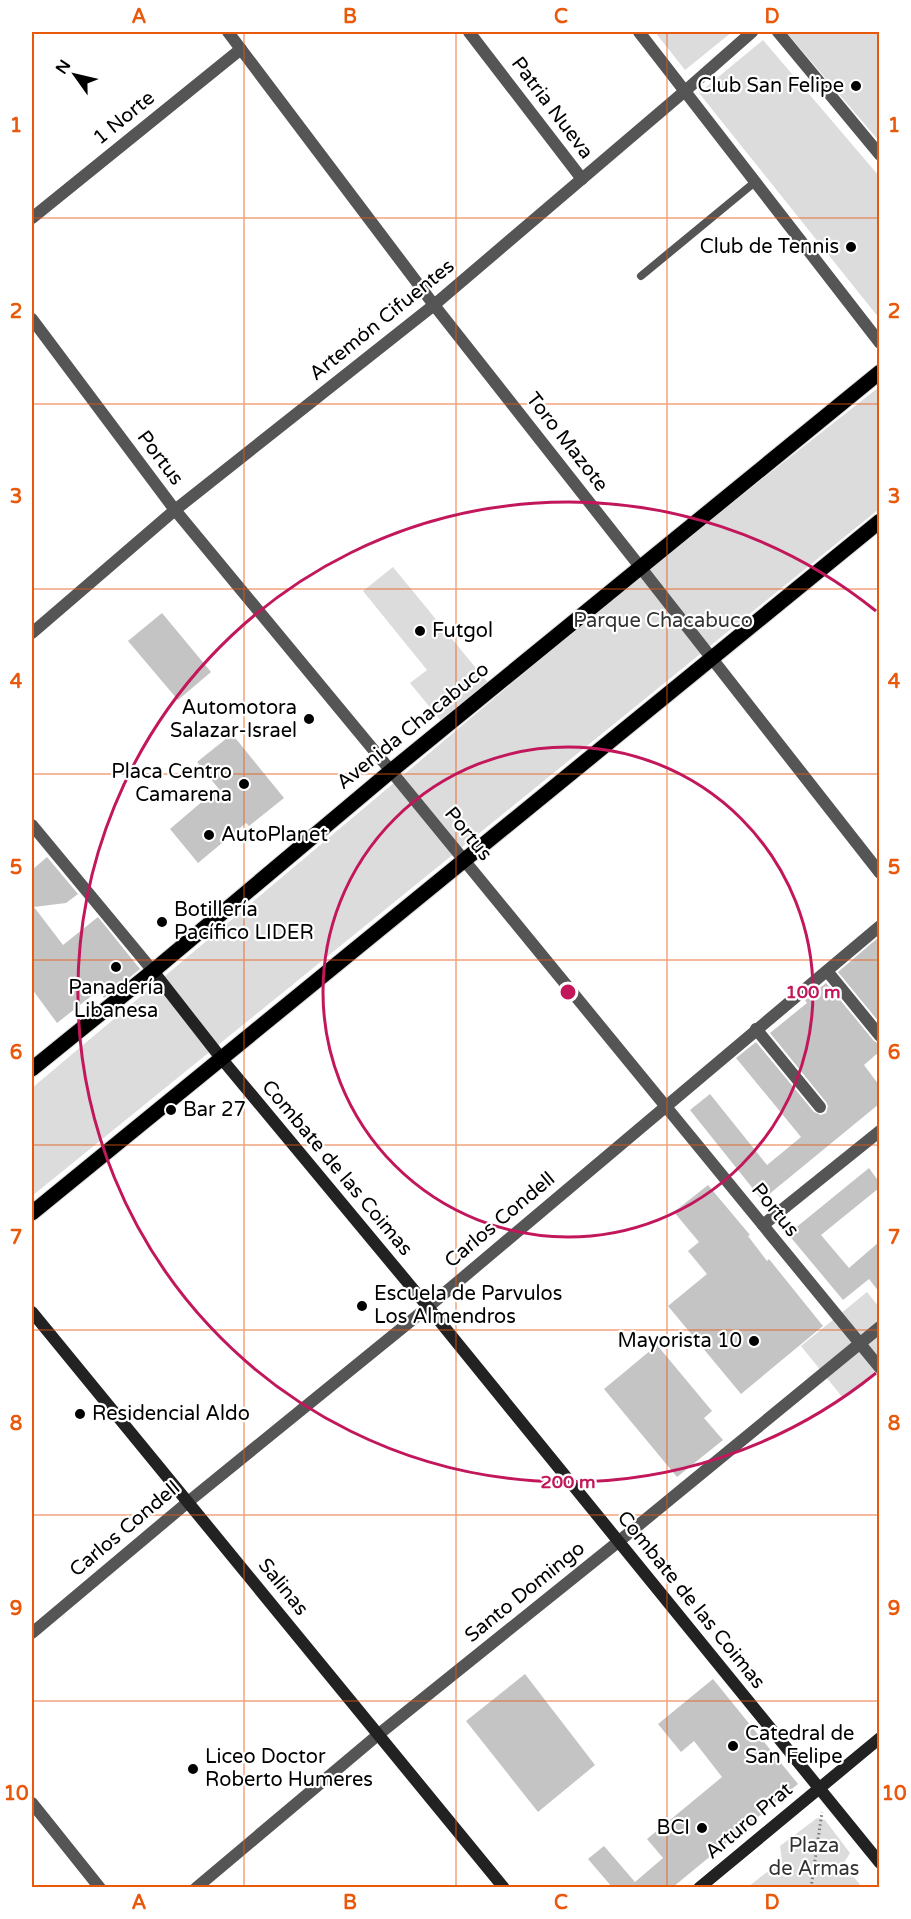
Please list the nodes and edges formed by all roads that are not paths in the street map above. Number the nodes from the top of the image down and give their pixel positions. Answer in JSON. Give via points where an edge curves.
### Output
{"nodes":[{"id":1,"x":228,"y":32,"type":"edge"},
{"id":2,"x":469,"y":32,"type":"edge"},
{"id":3,"x":639,"y":32,"type":"edge"},
{"id":4,"x":752,"y":32,"type":"edge"},
{"id":5,"x":778,"y":32,"type":"edge"},
{"id":6,"x":241,"y":49,"type":"junction"},
{"id":7,"x":685,"y":91,"type":"junction"},
{"id":8,"x":879,"y":155,"type":"edge"},
{"id":9,"x":582,"y":179,"type":"junction"},
{"id":10,"x":755,"y":182,"type":"junction"},
{"id":11,"x":32,"y":218,"type":"edge"},
{"id":12,"x":641,"y":276,"type":"dead end"},
{"id":13,"x":434,"y":305,"type":"junction"},
{"id":14,"x":32,"y":319,"type":"edge"},
{"id":15,"x":879,"y":344,"type":"edge"},
{"id":16,"x":879,"y":372,"type":"edge"},
{"id":17,"x":174,"y":510,"type":"junction"},
{"id":18,"x":879,"y":521,"type":"edge"},
{"id":19,"x":641,"y":568,"type":"junction"},
{"id":20,"x":32,"y":633,"type":"edge"},
{"id":21,"x":711,"y":658,"type":"junction"},
{"id":22,"x":391,"y":771,"type":"junction"},
{"id":23,"x":32,"y":825,"type":"edge"},
{"id":24,"x":464,"y":860,"type":"junction"},
{"id":25,"x":879,"y":873,"type":"edge"},
{"id":26,"x":879,"y":926,"type":"edge"},
{"id":27,"x":153,"y":971,"type":"junction"},
{"id":28,"x":827,"y":971,"type":"junction"},
{"id":29,"x":756,"y":1029,"type":"junction"},
{"id":30,"x":879,"y":1035,"type":"edge"},
{"id":31,"x":221,"y":1059,"type":"junction"},
{"id":32,"x":32,"y":1069,"type":"edge"},
{"id":33,"x":665,"y":1106,"type":"junction"},
{"id":34,"x":820,"y":1107,"type":"dead end"},
{"id":35,"x":879,"y":1131,"type":"edge"},
{"id":36,"x":32,"y":1213,"type":"edge"},
{"id":37,"x":763,"y":1225,"type":"junction"},
{"id":38,"x":428,"y":1307,"type":"junction"},
{"id":39,"x":32,"y":1312,"type":"edge"},
{"id":40,"x":879,"y":1327,"type":"edge"},
{"id":41,"x":859,"y":1343,"type":"junction"},
{"id":42,"x":879,"y":1368,"type":"edge"},
{"id":43,"x":188,"y":1502,"type":"junction"},
{"id":44,"x":618,"y":1542,"type":"junction"},
{"id":45,"x":32,"y":1633,"type":"edge"},
{"id":46,"x":379,"y":1734,"type":"junction"},
{"id":47,"x":879,"y":1738,"type":"edge"},
{"id":48,"x":819,"y":1788,"type":"junction"},
{"id":49,"x":32,"y":1803,"type":"edge"},
{"id":50,"x":879,"y":1863,"type":"edge"},
{"id":51,"x":100,"y":1887,"type":"edge"},
{"id":52,"x":196,"y":1887,"type":"edge"},
{"id":53,"x":504,"y":1887,"type":"edge"},
{"id":54,"x":699,"y":1887,"type":"edge"}],
"edges":[{"from":1,"to":6,"type":"street","name":"Toro Mazote"},
{"from":2,"to":9,"type":"street","name":"Patria Nueva"},
{"from":3,"to":7,"type":"street"},
{"from":4,"to":7,"type":"street","name":"Artemón Cifuentes"},
{"from":5,"to":8,"type":"street"},
{"from":6,"to":11,"type":"street","name":"1 Norte"},
{"from":6,"to":13,"type":"street","name":"Toro Mazote"},
{"from":7,"to":9,"type":"street","name":"Artemón Cifuentes"},
{"from":7,"to":10,"type":"street"},
{"from":9,"to":13,"type":"street","name":"Artemón Cifuentes"},
{"from":10,"to":12,"type":"lane"},
{"from":10,"to":15,"type":"street"},
{"from":13,"to":17,"type":"street","name":"Artemón Cifuentes"},
{"from":13,"to":19,"type":"street","name":"Toro Mazote"},
{"from":14,"to":17,"type":"street","name":"Portus"},
{"from":16,"to":19,"type":"main road","name":"Avenida Chacabuco"},
{"from":17,"to":20,"type":"street","name":"Artemón Cifuentes"},
{"from":17,"to":22,"type":"street","name":"Portus"},
{"from":18,"to":21,"type":"main road"},
{"from":19,"to":21,"type":"street","name":"Toro Mazote"},
{"from":19,"to":22,"type":"main road","name":"Avenida Chacabuco"},
{"from":21,"to":24,"type":"main road"},
{"from":21,"to":25,"type":"street","name":"Toro Mazote"},
{"from":22,"to":24,"type":"street","name":"Portus"},
{"from":22,"to":27,"type":"main road","name":"Avenida Chacabuco"},
{"from":23,"to":27,"type":"street"},
{"from":24,"to":31,"type":"main road"},
{"from":24,"to":33,"type":"street","name":"Portus"},
{"from":26,"to":28,"type":"street","name":"Carlos Condell"},
{"from":27,"to":31,"type":"main road","name":"Combate de las Coimas"},
{"from":27,"to":32,"type":"main road","name":"Avenida Chacabuco"},
{"from":28,"to":29,"type":"street","name":"Carlos Condell"},
{"from":28,"to":30,"type":"street"},
{"from":29,"to":33,"type":"street","name":"Carlos Condell"},
{"from":29,"to":34,"type":"street"},
{"from":31,"to":36,"type":"main road"},
{"from":31,"to":38,"type":"main road","name":"Combate de las Coimas"},
{"from":33,"to":37,"type":"street","name":"Portus"},
{"from":33,"to":38,"type":"street","name":"Carlos Condell"},
{"from":35,"to":37,"type":"street"},
{"from":37,"to":41,"type":"street","name":"Portus"},
{"from":38,"to":43,"type":"street","name":"Carlos Condell"},
{"from":38,"to":44,"type":"main road","name":"Combate de las Coimas"},
{"from":39,"to":43,"type":"main road","name":"Salinas"},
{"from":40,"to":41,"type":"street","name":"Santo Domingo"},
{"from":41,"to":42,"type":"street","name":"Portus"},
{"from":41,"to":44,"type":"street","name":"Santo Domingo"},
{"from":43,"to":45,"type":"street","name":"Carlos Condell"},
{"from":43,"to":46,"type":"main road","name":"Salinas"},
{"from":44,"to":46,"type":"street","name":"Santo Domingo"},
{"from":44,"to":48,"type":"main road","name":"Combate de las Coimas"},
{"from":46,"to":52,"type":"street","name":"Santo Domingo"},
{"from":46,"to":53,"type":"main road","name":"Salinas"},
{"from":47,"to":48,"type":"main road","name":"Arturo Prat"},
{"from":48,"to":50,"type":"main road","name":"Combate de las Coimas"},
{"from":48,"to":54,"type":"main road","name":"Arturo Prat"},
{"from":49,"to":51,"type":"street"}]}
